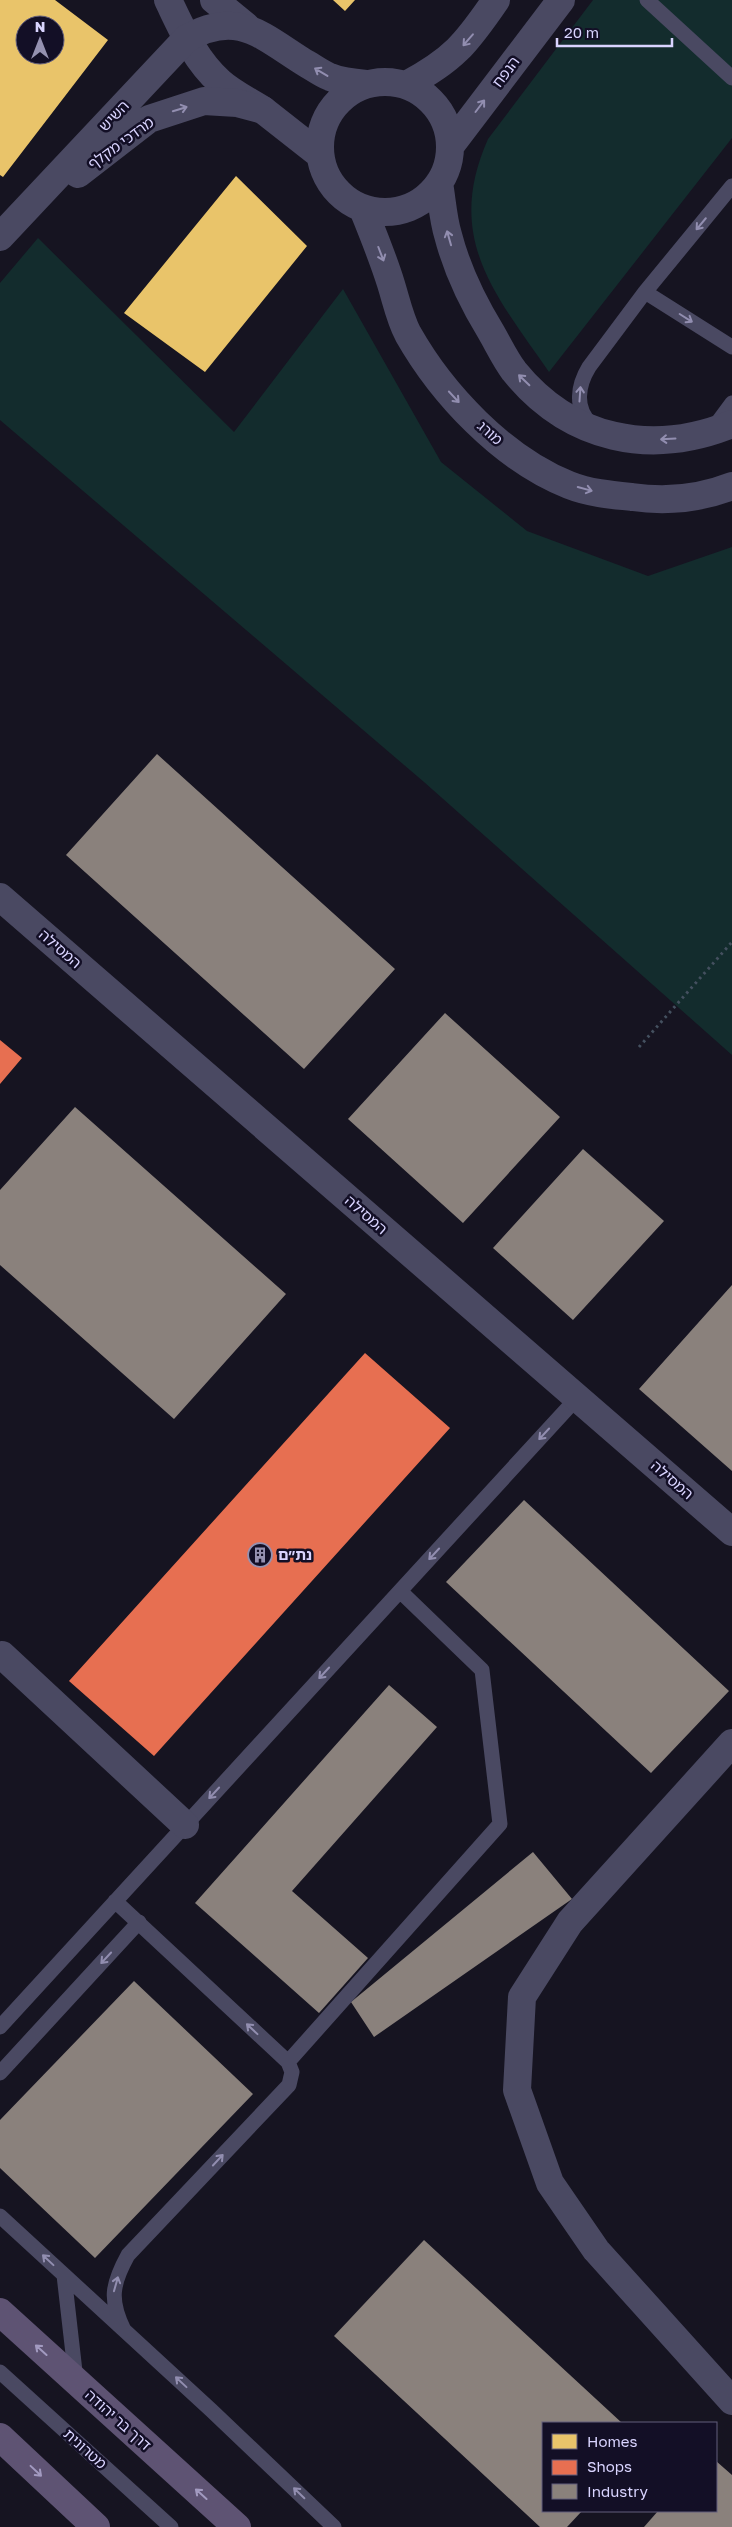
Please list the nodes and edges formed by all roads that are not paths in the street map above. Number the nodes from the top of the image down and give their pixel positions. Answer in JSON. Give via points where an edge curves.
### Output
{"nodes":[{"id":1,"x":168,"y":0,"type":"edge"},
{"id":2,"x":214,"y":0,"type":"edge"},
{"id":3,"x":496,"y":0,"type":"edge"},
{"id":4,"x":561,"y":0,"type":"edge"},
{"id":5,"x":647,"y":0,"type":"edge"},
{"id":6,"x":246,"y":26,"type":"junction"},
{"id":7,"x":186,"y":39,"type":"junction"},
{"id":8,"x":732,"y":78,"type":"edge"},
{"id":9,"x":368,"y":84,"type":"junction"},
{"id":10,"x":406,"y":85,"type":"junction"},
{"id":11,"x":263,"y":110,"type":"junction"},
{"id":12,"x":451,"y":145,"type":"junction"},
{"id":13,"x":319,"y":154,"type":"junction"},
{"id":14,"x":439,"y":183,"type":"junction"},
{"id":15,"x":732,"y":186,"type":"edge"},
{"id":16,"x":363,"y":209,"type":"junction"},
{"id":17,"x":0,"y":238,"type":"edge"},
{"id":18,"x":645,"y":292,"type":"junction"},
{"id":19,"x":732,"y":347,"type":"edge"},
{"id":20,"x":732,"y":404,"type":"edge"},
{"id":21,"x":721,"y":428,"type":"edge"},
{"id":22,"x":602,"y":434,"type":"junction"},
{"id":23,"x":732,"y":486,"type":"edge"},
{"id":24,"x":1,"y":900,"type":"edge"},
{"id":25,"x":577,"y":1398,"type":"junction"},
{"id":26,"x":732,"y":1532,"type":"edge"},
{"id":27,"x":400,"y":1591,"type":"junction"},
{"id":28,"x":2,"y":1655,"type":"dead end"},
{"id":29,"x":732,"y":1742,"type":"edge"},
{"id":30,"x":185,"y":1825,"type":"junction"},
{"id":31,"x":115,"y":1901,"type":"junction"},
{"id":32,"x":139,"y":1922,"type":"junction"},
{"id":33,"x":0,"y":2027,"type":"edge"},
{"id":34,"x":288,"y":2062,"type":"junction"},
{"id":35,"x":0,"y":2073,"type":"edge"},
{"id":36,"x":0,"y":2216,"type":"edge"},
{"id":37,"x":64,"y":2275,"type":"junction"},
{"id":38,"x":0,"y":2312,"type":"edge"},
{"id":39,"x":124,"y":2330,"type":"junction"},
{"id":40,"x":0,"y":2372,"type":"edge"},
{"id":41,"x":76,"y":2381,"type":"junction"},
{"id":42,"x":732,"y":2401,"type":"edge"},
{"id":43,"x":0,"y":2437,"type":"edge"},
{"id":44,"x":96,"y":2527,"type":"edge"},
{"id":45,"x":171,"y":2527,"type":"edge"},
{"id":46,"x":237,"y":2527,"type":"edge"},
{"id":47,"x":334,"y":2527,"type":"edge"}],
"edges":[{"from":1,"to":7,"type":"street","name":"מרדכי מקלף"},
{"from":2,"to":6,"type":"street"},
{"from":3,"to":10,"type":"street","one_way":true,"via":[[471,38],[453,56]]},
{"from":12,"to":4,"type":"street","name":"הנפח","one_way":true},
{"from":5,"to":8,"type":"lane"},
{"from":6,"to":7,"type":"street","via":[[214,27]]},
{"from":9,"to":6,"type":"street","one_way":true,"via":[[328,77]]},
{"from":7,"to":11,"type":"street","name":"מרדכי מקלף","via":[[220,82]]},
{"from":7,"to":17,"type":"street","name":"השיש"},
{"from":9,"to":10,"type":"street","via":[[387,81]]},
{"from":9,"to":13,"type":"street","via":[[353,89],[330,110],[319,139]]},
{"from":10,"to":12,"type":"street","via":[[423,93],[437,107],[447,125]]},
{"from":11,"to":13,"type":"street","name":"מרדכי מקלף"},
{"from":17,"to":11,"type":"street","name":"מרדכי מקלף","one_way":true,"via":[[149,119],[204,102],[237,103]]},
{"from":12,"to":14,"type":"street","via":[[448,164]]},
{"from":13,"to":16,"type":"street","via":[[324,172],[334,188],[347,201]]},
{"from":14,"to":16,"type":"street","via":[[425,199],[406,209],[385,213]]},
{"from":22,"to":14,"type":"street","one_way":true,"via":[[562,416],[514,370],[460,275],[447,233]]},
{"from":15,"to":18,"type":"lane","one_way":true},
{"from":16,"to":23,"type":"street","name":"מורג","one_way":true,"via":[[407,332],[435,377],[511,452],[569,485],[602,494],[650,500],[686,500]]},
{"from":18,"to":19,"type":"lane","one_way":true},
{"from":22,"to":18,"type":"lane","one_way":true,"via":[[583,414],[580,404],[582,378]]},
{"from":20,"to":21,"type":"lane"},
{"from":21,"to":22,"type":"street","one_way":true,"via":[[674,439]]},
{"from":24,"to":25,"type":"street","name":"המסילה"},
{"from":25,"to":26,"type":"street","name":"המסילה"},
{"from":25,"to":27,"type":"lane","one_way":true},
{"from":27,"to":30,"type":"lane","one_way":true},
{"from":27,"to":34,"type":"lane","via":[[482,1670],[500,1824]]},
{"from":28,"to":30,"type":"street"},
{"from":29,"to":42,"type":"street","via":[[570,1922],[522,1997],[517,2090],[550,2183],[596,2250]]},
{"from":30,"to":31,"type":"lane"},
{"from":31,"to":32,"type":"lane"},
{"from":31,"to":33,"type":"lane"},
{"from":34,"to":32,"type":"lane","one_way":true},
{"from":32,"to":35,"type":"lane","one_way":true},
{"from":39,"to":34,"type":"lane","one_way":true,"via":[[114,2312],[112,2299],[128,2256],[289,2085],[292,2072]]},
{"from":37,"to":36,"type":"lane","one_way":true},
{"from":37,"to":39,"type":"lane"},
{"from":37,"to":41,"type":"lane"},
{"from":41,"to":38,"type":"main road","name":"דרך בר יהודה","one_way":true},
{"from":47,"to":39,"type":"lane","one_way":true},
{"from":40,"to":45,"type":"lane","name":"מטרונית"},
{"from":46,"to":41,"type":"main road","name":"דרך בר יהודה","one_way":true},
{"from":43,"to":44,"type":"main road","one_way":true}]}
